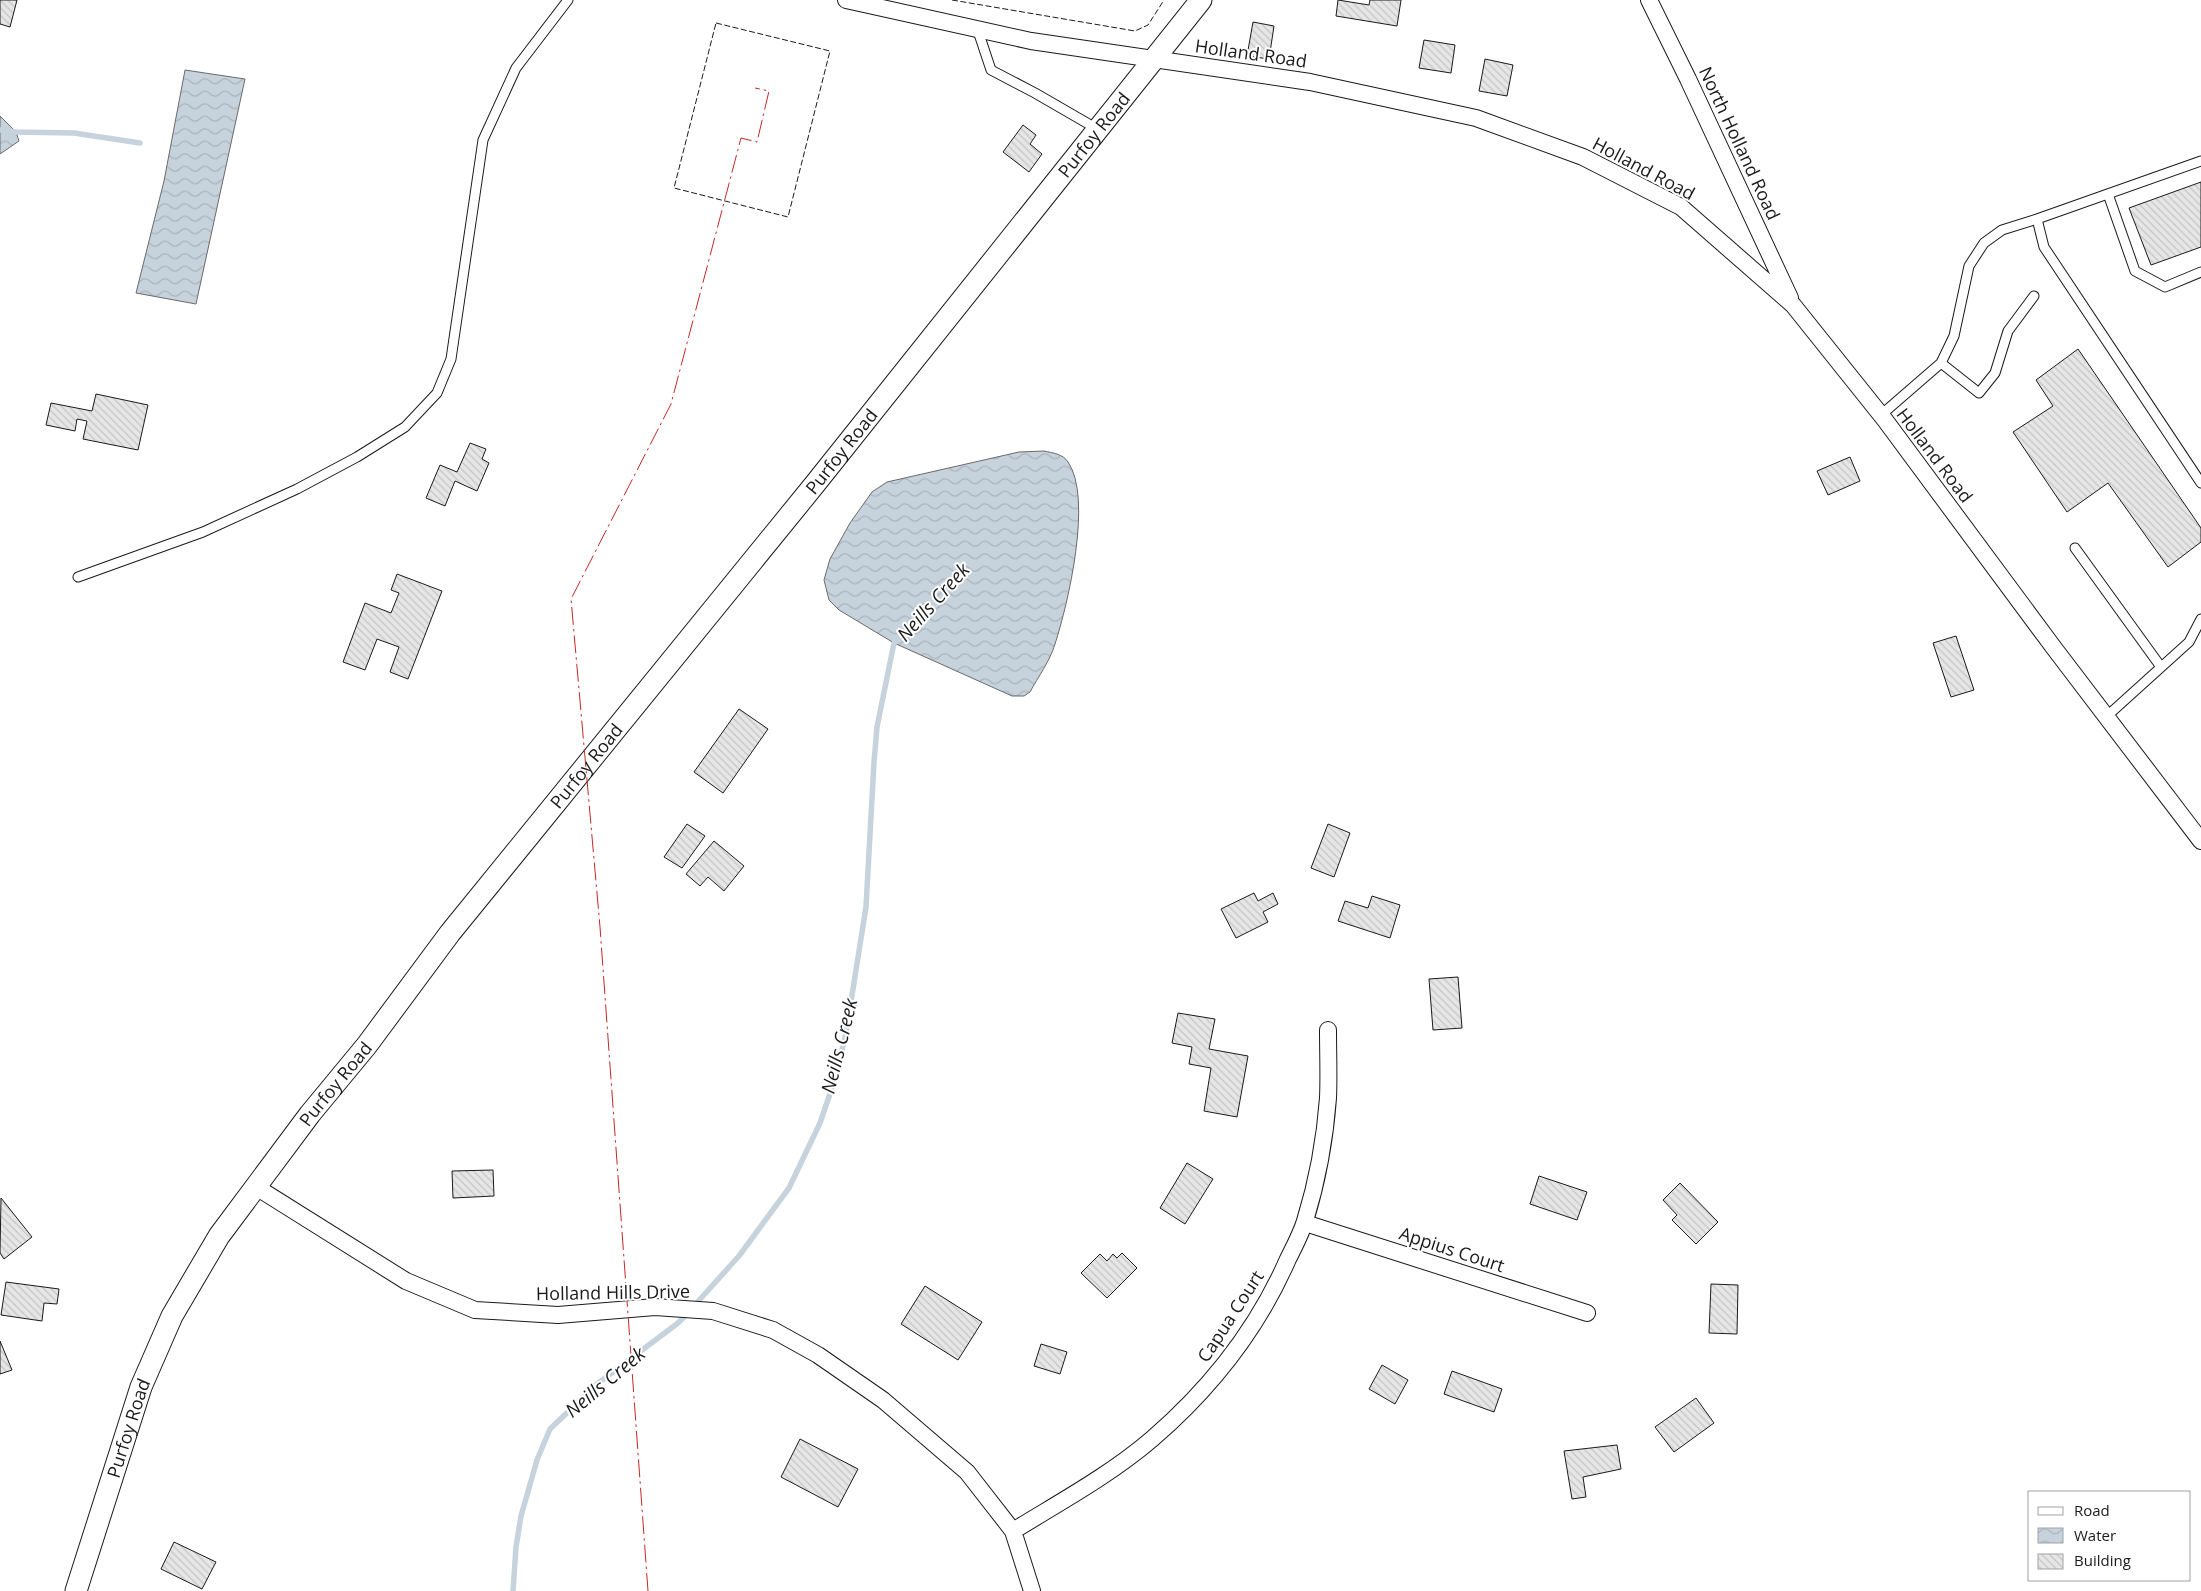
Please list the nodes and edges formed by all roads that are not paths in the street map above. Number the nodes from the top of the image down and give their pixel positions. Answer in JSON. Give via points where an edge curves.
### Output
{"nodes":[{"id":1,"x":568,"y":0,"type":"edge"},
{"id":2,"x":846,"y":0,"type":"edge"},
{"id":3,"x":1201,"y":0,"type":"edge"},
{"id":4,"x":1649,"y":0,"type":"edge"},
{"id":5,"x":978,"y":31,"type":"junction"},
{"id":6,"x":1155,"y":60,"type":"junction"},
{"id":7,"x":1099,"y":130,"type":"junction"},
{"id":8,"x":2201,"y":161,"type":"edge"},
{"id":9,"x":2108,"y":194,"type":"junction"},
{"id":10,"x":2037,"y":219,"type":"junction"},
{"id":11,"x":2201,"y":272,"type":"edge"},
{"id":12,"x":2034,"y":296,"type":"dead end"},
{"id":13,"x":1793,"y":305,"type":"junction"},
{"id":14,"x":1941,"y":363,"type":"junction"},
{"id":15,"x":1881,"y":415,"type":"junction"},
{"id":16,"x":2201,"y":482,"type":"edge"},
{"id":17,"x":2075,"y":548,"type":"dead end"},
{"id":18,"x":78,"y":576,"type":"dead end"},
{"id":19,"x":2201,"y":619,"type":"edge"},
{"id":20,"x":2161,"y":667,"type":"junction"},
{"id":21,"x":2106,"y":717,"type":"junction"},
{"id":22,"x":2201,"y":842,"type":"edge"},
{"id":23,"x":1328,"y":1030,"type":"dead end"},
{"id":24,"x":256,"y":1186,"type":"junction"},
{"id":25,"x":1305,"y":1223,"type":"junction"},
{"id":26,"x":1587,"y":1313,"type":"dead end"},
{"id":27,"x":1013,"y":1531,"type":"junction"},
{"id":28,"x":76,"y":1591,"type":"edge"},
{"id":29,"x":1032,"y":1591,"type":"edge"}],
"edges":[{"from":1,"to":18,"type":"lane","via":[[516,68],[482,140],[451,359],[437,393],[405,427],[297,489],[203,532]]},
{"from":2,"to":5,"type":"street","name":"Holland Road"},
{"from":3,"to":6,"type":"street","name":"Purfoy Road"},
{"from":4,"to":13,"type":"street","name":"North Holland Road"},
{"from":5,"to":6,"type":"street","name":"Holland Road"},
{"from":5,"to":7,"type":"lane","via":[[990,70]]},
{"from":6,"to":7,"type":"street","name":"Purfoy Road"},
{"from":6,"to":13,"type":"street","name":"Holland Road","via":[[1310,82],[1476,118],[1583,158],[1681,207]]},
{"from":7,"to":24,"type":"street","name":"Purfoy Road","via":[[450,933]]},
{"from":8,"to":9,"type":"lane"},
{"from":9,"to":10,"type":"lane"},
{"from":9,"to":11,"type":"lane","via":[[2135,271],[2165,287]]},
{"from":10,"to":14,"type":"lane","via":[[2002,230],[1984,243],[1969,266],[1954,336]]},
{"from":10,"to":16,"type":"lane","via":[[2044,247]]},
{"from":12,"to":14,"type":"lane","via":[[2008,331],[1995,373],[1980,393]]},
{"from":13,"to":15,"type":"street","name":"Holland Road"},
{"from":14,"to":15,"type":"lane"},
{"from":15,"to":21,"type":"street","name":"Holland Road"},
{"from":17,"to":20,"type":"lane"},
{"from":19,"to":20,"type":"lane","via":[[2189,642]]},
{"from":20,"to":21,"type":"lane"},
{"from":21,"to":22,"type":"street","name":"Holland Road"},
{"from":23,"to":25,"type":"street","name":"Capua Court","via":[[1328,1099],[1319,1162]]},
{"from":24,"to":27,"type":"street","name":"Holland Hills Drive","via":[[406,1281],[475,1310],[558,1315],[665,1308],[713,1311],[773,1330],[818,1355],[883,1400],[967,1472]]},
{"from":24,"to":28,"type":"street","name":"Purfoy Road","via":[[219,1236],[172,1316],[141,1387]]},
{"from":25,"to":26,"type":"street","name":"Appius Court"},
{"from":25,"to":27,"type":"street","name":"Capua Court","via":[[1276,1286],[1232,1356],[1205,1389],[1151,1440],[1096,1480]]},
{"from":27,"to":29,"type":"street","name":"Holland Hills Drive"}]}
